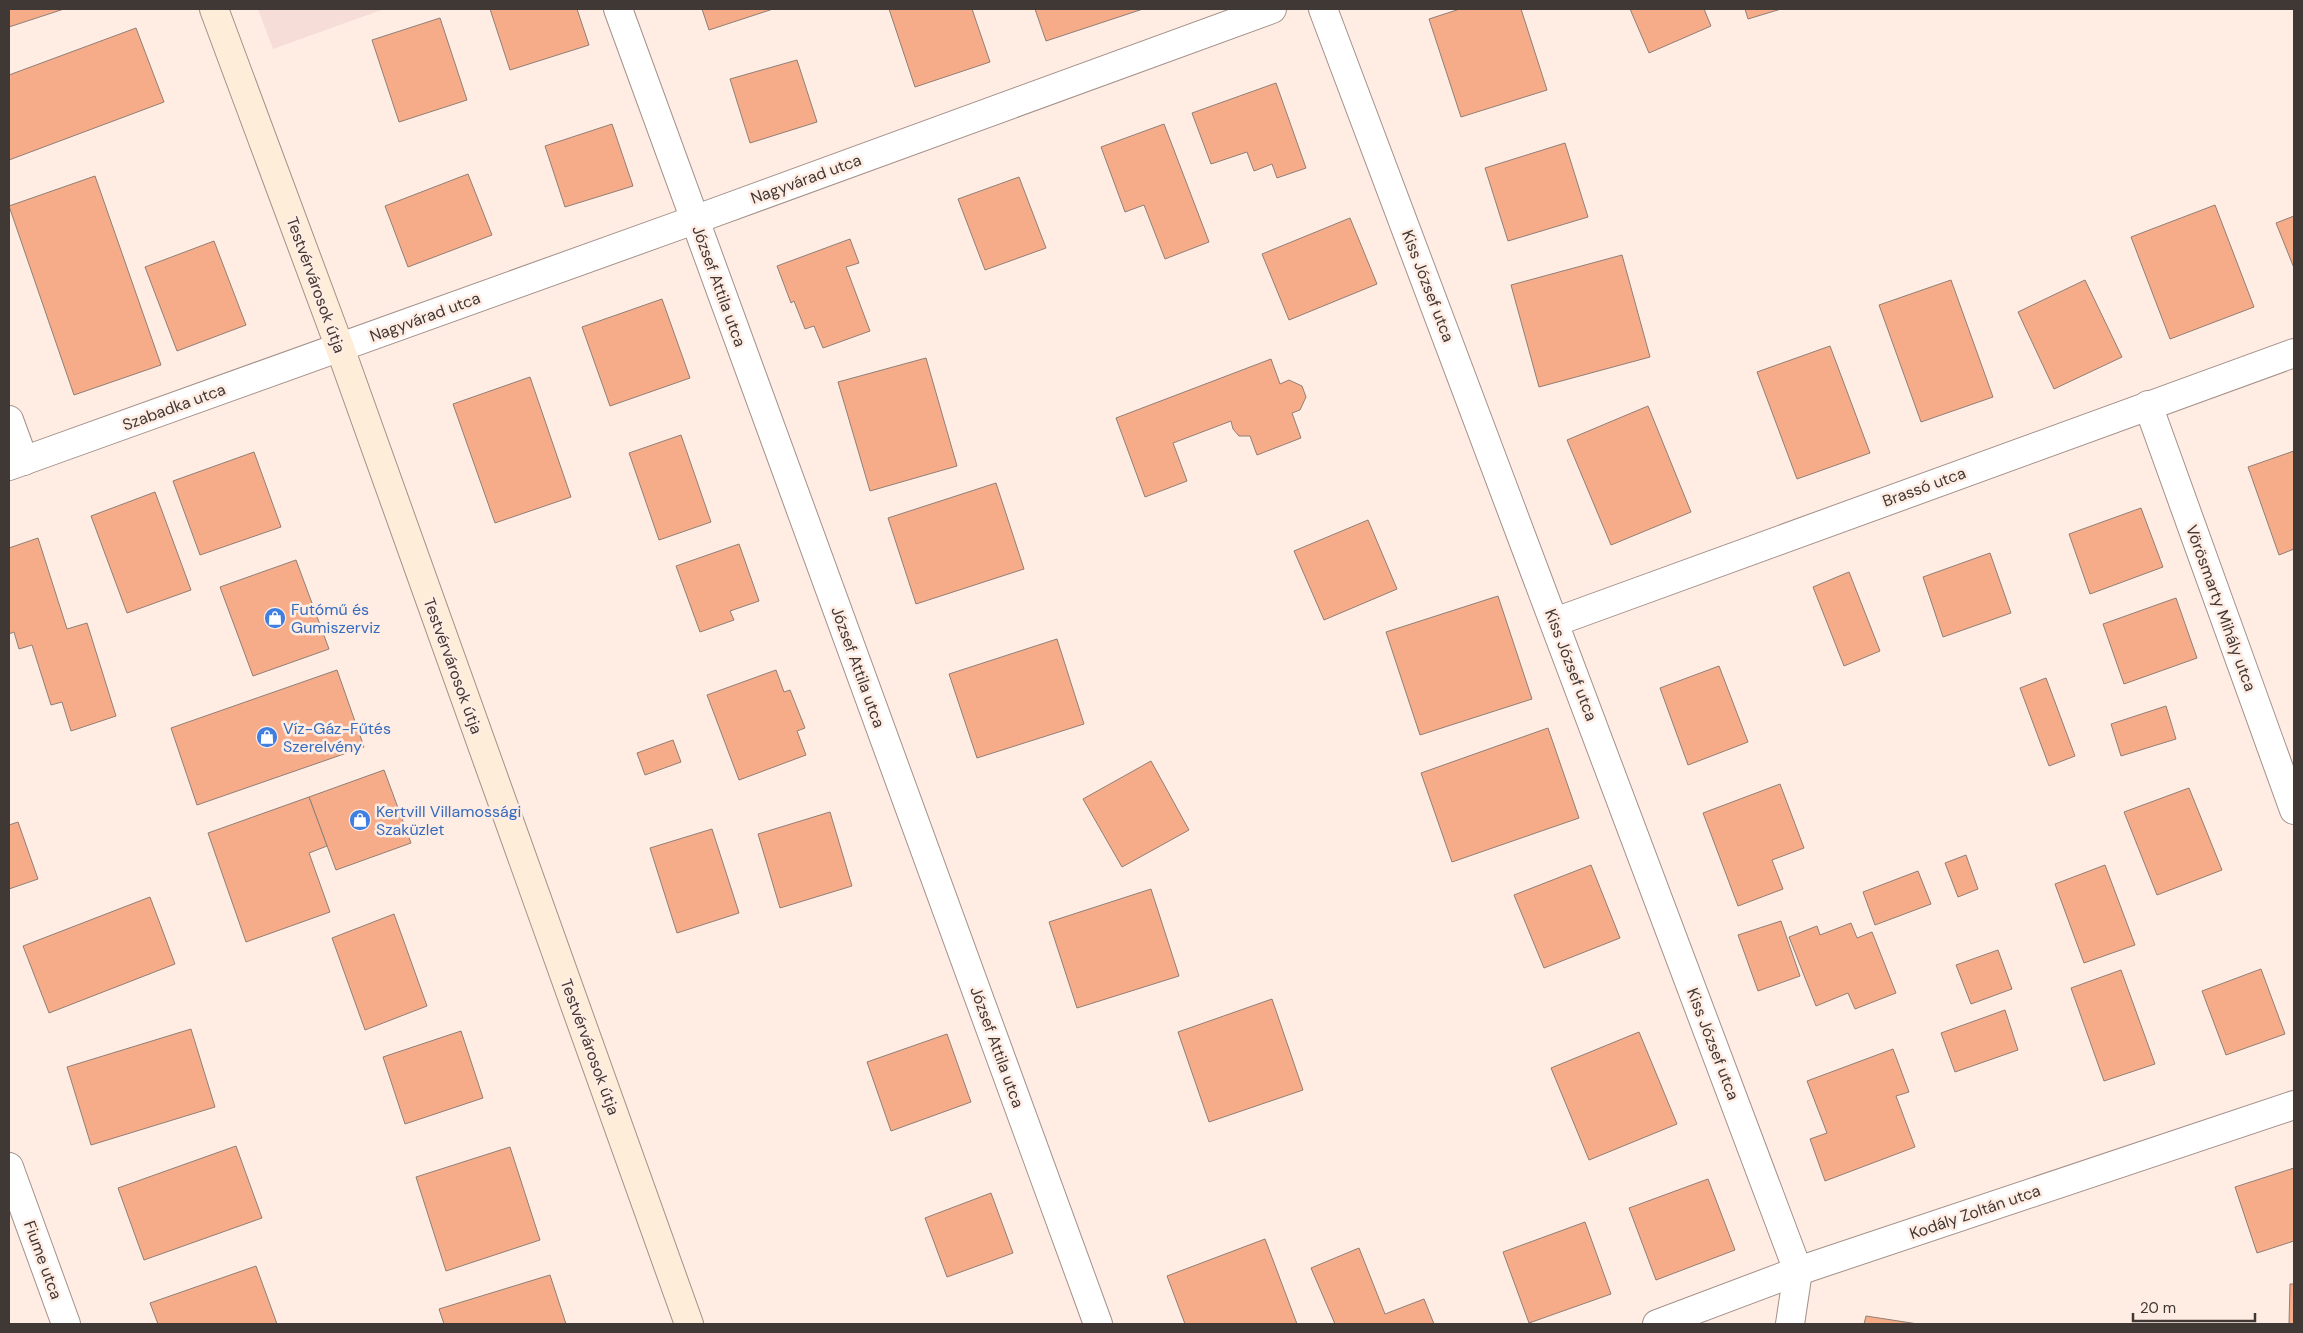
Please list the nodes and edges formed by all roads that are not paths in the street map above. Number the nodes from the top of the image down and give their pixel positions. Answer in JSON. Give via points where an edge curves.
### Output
{"nodes":[{"id":1,"x":214,"y":9,"type":"edge"},
{"id":2,"x":618,"y":9,"type":"edge"},
{"id":3,"x":1272,"y":9,"type":"edge"},
{"id":4,"x":1323,"y":9,"type":"edge"},
{"id":5,"x":694,"y":220,"type":"junction"},
{"id":6,"x":340,"y":348,"type":"junction"},
{"id":7,"x":2294,"y":353,"type":"edge"},
{"id":8,"x":2148,"y":405,"type":"junction"},
{"id":9,"x":9,"y":420,"type":"edge"},
{"id":10,"x":16,"y":463,"type":"edge"},
{"id":11,"x":1554,"y":622,"type":"junction"},
{"id":12,"x":2294,"y":810,"type":"edge"},
{"id":13,"x":2294,"y":1105,"type":"edge"},
{"id":14,"x":9,"y":1167,"type":"edge"},
{"id":15,"x":1798,"y":1271,"type":"junction"},
{"id":16,"x":66,"y":1324,"type":"edge"},
{"id":17,"x":689,"y":1324,"type":"edge"},
{"id":18,"x":1098,"y":1324,"type":"edge"},
{"id":19,"x":1657,"y":1324,"type":"edge"},
{"id":20,"x":1790,"y":1324,"type":"edge"}],
"edges":[{"from":1,"to":6,"type":"street","name":"Testvérvárosok útja"},
{"from":2,"to":5,"type":"street","name":"József Attila utca"},
{"from":3,"to":5,"type":"street","name":"Nagyvárad utca"},
{"from":4,"to":11,"type":"street","name":"Kiss József utca"},
{"from":5,"to":6,"type":"street","name":"Nagyvárad utca"},
{"from":5,"to":18,"type":"street","name":"József Attila utca"},
{"from":6,"to":10,"type":"street","name":"Szabadka utca"},
{"from":6,"to":17,"type":"street","name":"Testvérvárosok útja"},
{"from":7,"to":8,"type":"street","name":"Brassó utca"},
{"from":8,"to":11,"type":"street","name":"Brassó utca"},
{"from":8,"to":12,"type":"street","name":"Vörösmarty Mihály utca"},
{"from":9,"to":10,"type":"street"},
{"from":11,"to":15,"type":"street","name":"Kiss József utca"},
{"from":13,"to":15,"type":"street","name":"Kodály Zoltán utca"},
{"from":14,"to":16,"type":"street","name":"Fiume utca"},
{"from":15,"to":19,"type":"street","name":"Kodály Zoltán utca"},
{"from":15,"to":20,"type":"street","name":"Kiss József utca"}]}
